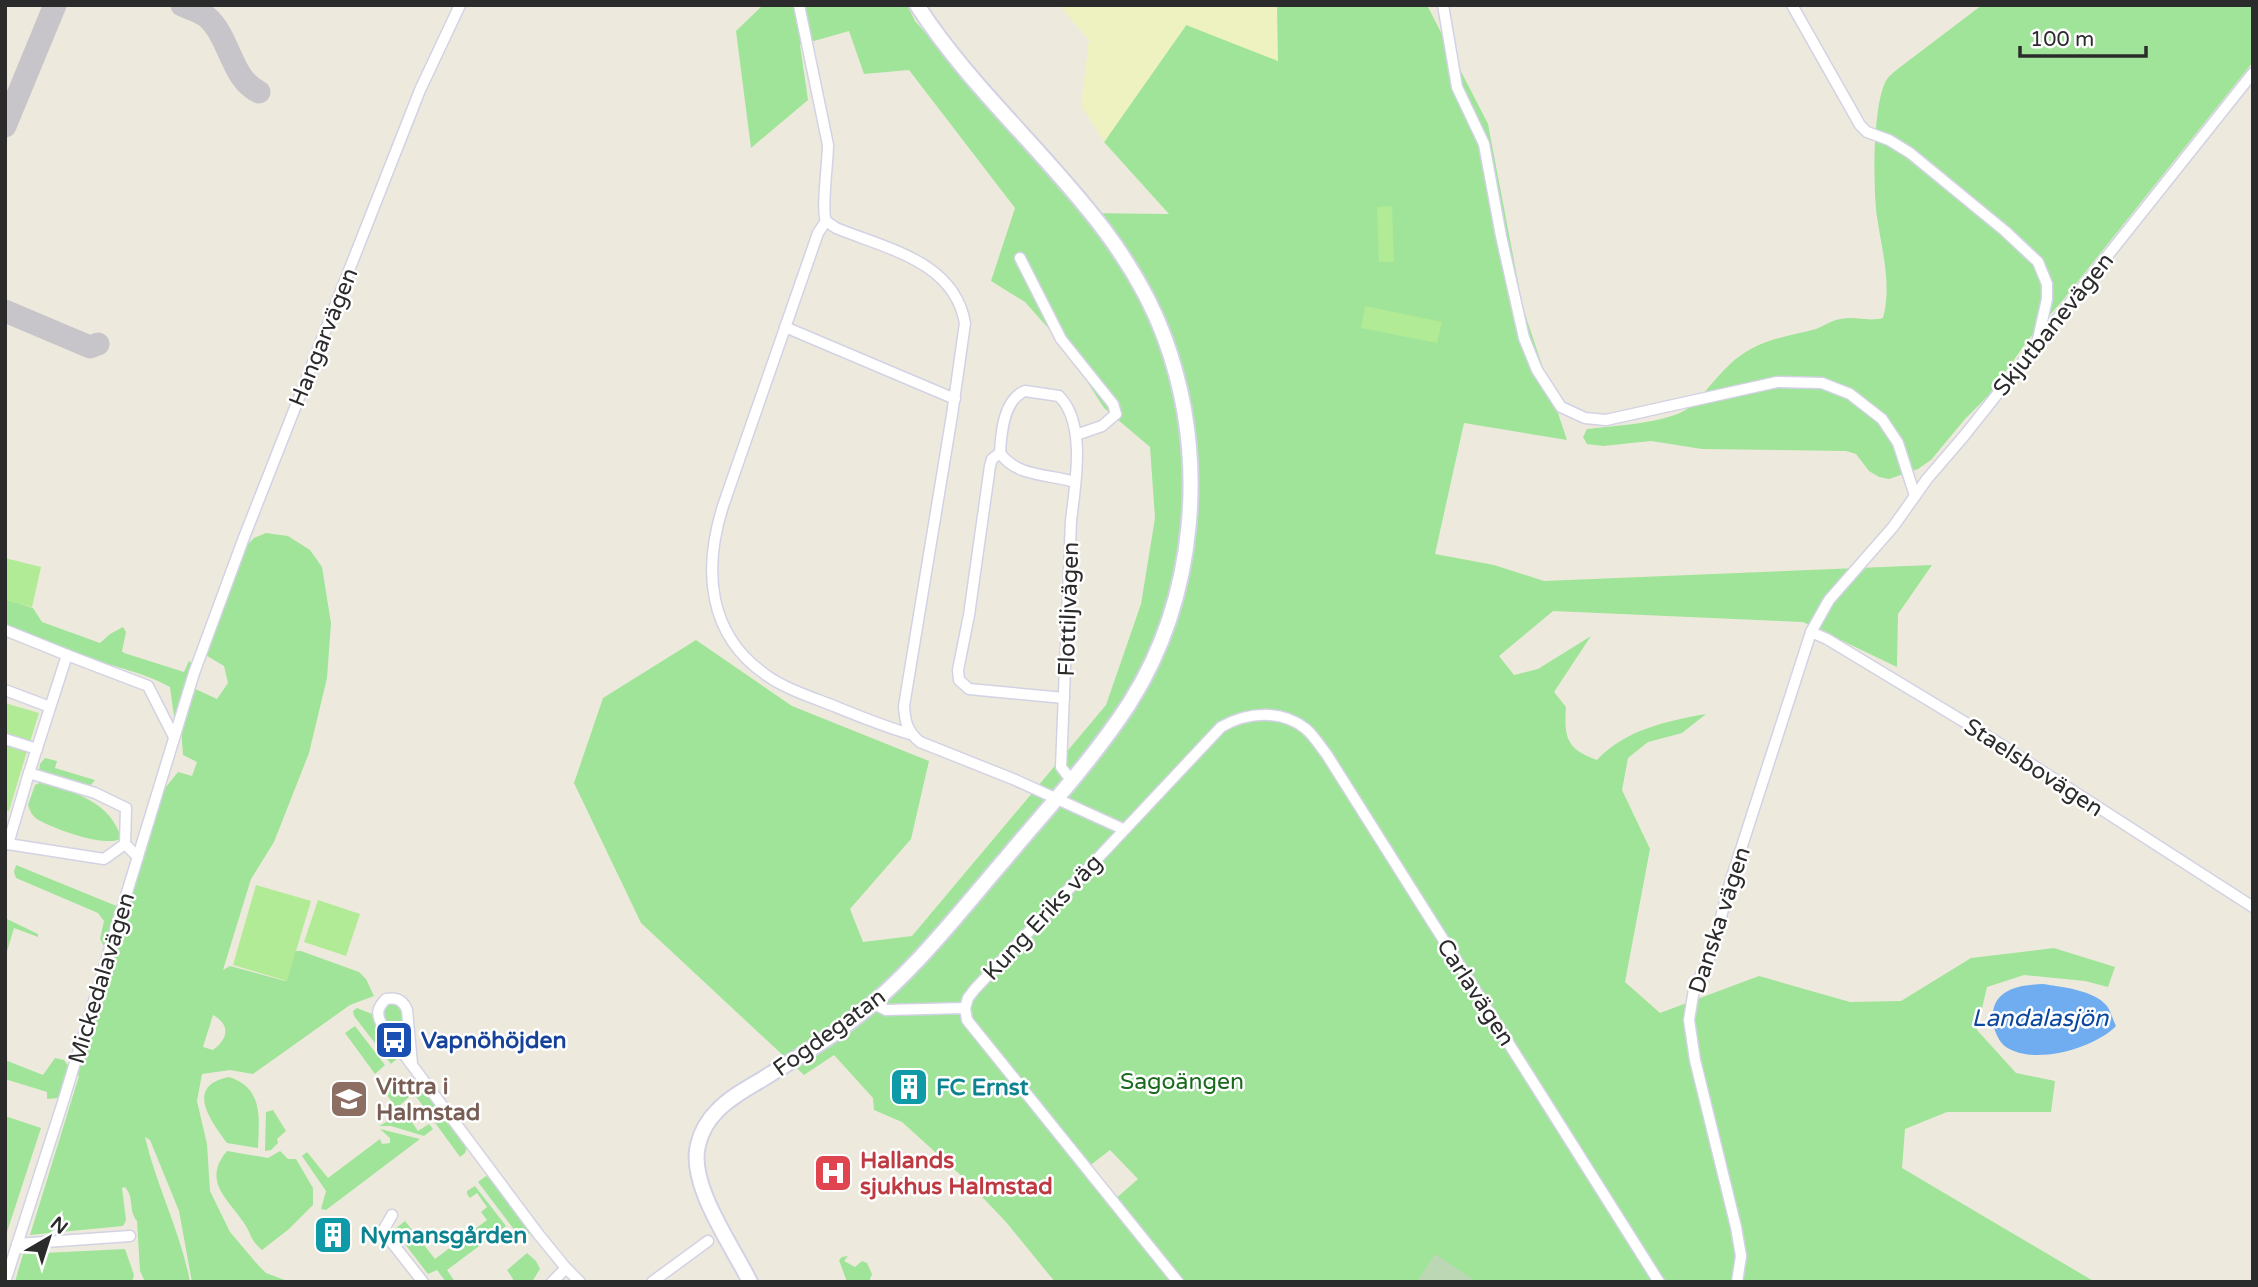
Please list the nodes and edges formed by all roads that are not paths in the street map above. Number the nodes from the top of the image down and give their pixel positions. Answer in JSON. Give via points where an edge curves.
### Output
{"nodes":[{"id":1,"x":460,"y":5,"type":"edge"},
{"id":2,"x":799,"y":5,"type":"edge"},
{"id":3,"x":917,"y":5,"type":"edge"},
{"id":4,"x":1443,"y":5,"type":"edge"},
{"id":5,"x":1792,"y":5,"type":"edge"},
{"id":6,"x":2253,"y":73,"type":"edge"},
{"id":7,"x":825,"y":221,"type":"junction"},
{"id":8,"x":1020,"y":258,"type":"dead end"},
{"id":9,"x":785,"y":327,"type":"junction"},
{"id":10,"x":2037,"y":342,"type":"junction"},
{"id":11,"x":955,"y":399,"type":"junction"},
{"id":12,"x":1076,"y":435,"type":"junction"},
{"id":13,"x":1000,"y":453,"type":"junction"},
{"id":14,"x":1075,"y":482,"type":"junction"},
{"id":15,"x":1915,"y":496,"type":"junction"},
{"id":16,"x":1850,"y":573,"type":"joint"},
{"id":17,"x":5,"y":630,"type":"edge"},
{"id":18,"x":1811,"y":632,"type":"junction"},
{"id":19,"x":67,"y":655,"type":"junction"},
{"id":20,"x":194,"y":673,"type":"joint"},
{"id":21,"x":5,"y":690,"type":"edge"},
{"id":22,"x":1064,"y":698,"type":"junction"},
{"id":23,"x":50,"y":707,"type":"junction"},
{"id":24,"x":1280,"y":717,"type":"joint"},
{"id":25,"x":910,"y":734,"type":"junction"},
{"id":26,"x":174,"y":737,"type":"junction"},
{"id":27,"x":5,"y":738,"type":"edge"},
{"id":28,"x":37,"y":749,"type":"junction"},
{"id":29,"x":29,"y":773,"type":"junction"},
{"id":30,"x":1071,"y":780,"type":"junction"},
{"id":31,"x":1056,"y":799,"type":"junction"},
{"id":32,"x":1123,"y":829,"type":"junction"},
{"id":33,"x":125,"y":844,"type":"junction"},
{"id":34,"x":138,"y":857,"type":"junction"},
{"id":35,"x":2253,"y":907,"type":"edge"},
{"id":36,"x":873,"y":1003,"type":"junction"},
{"id":37,"x":965,"y":1008,"type":"junction"},
{"id":38,"x":412,"y":1064,"type":"junction"},
{"id":39,"x":392,"y":1215,"type":"dead end"},
{"id":40,"x":130,"y":1236,"type":"dead end"},
{"id":41,"x":708,"y":1241,"type":"dead end"},
{"id":42,"x":17,"y":1244,"type":"junction"},
{"id":43,"x":566,"y":1268,"type":"junction"},
{"id":44,"x":5,"y":1282,"type":"edge"},
{"id":45,"x":423,"y":1282,"type":"edge"},
{"id":46,"x":552,"y":1282,"type":"edge"},
{"id":47,"x":580,"y":1282,"type":"edge"},
{"id":48,"x":652,"y":1282,"type":"edge"},
{"id":49,"x":750,"y":1282,"type":"edge"},
{"id":50,"x":1178,"y":1282,"type":"edge"},
{"id":51,"x":1659,"y":1282,"type":"edge"},
{"id":52,"x":1737,"y":1282,"type":"edge"}],
"edges":[{"from":1,"to":20,"type":"street","name":"Hangarvägen","via":[[420,90]]},
{"from":2,"to":7,"type":"street","via":[[828,145]]},
{"from":3,"to":30,"type":"street","name":"Fogdegatan","via":[[1129,265],[1161,329],[1183,401],[1190,460],[1190,520],[1174,598],[1154,655],[1131,701]]},
{"from":4,"to":15,"type":"street","via":[[1457,87],[1483,144],[1521,328],[1537,370],[1562,407],[1585,418],[1606,420],[1777,382],[1822,383],[1850,394],[1882,418],[1898,443]]},
{"from":5,"to":10,"type":"street","via":[[1860,125],[1910,153],[2038,262],[2047,284],[2047,299]]},
{"from":6,"to":10,"type":"street","name":"Skjutbanevägen"},
{"from":7,"to":9,"type":"street","name":"Kung Eriks väg"},
{"from":7,"to":11,"type":"street","via":[[931,268],[949,284],[965,323]]},
{"from":8,"to":12,"type":"street","via":[[1061,339],[1113,404],[1116,414],[1102,426]]},
{"from":9,"to":11,"type":"street"},
{"from":9,"to":25,"type":"street","name":"Kung Eriks väg","via":[[714,533],[710,562],[718,614],[743,655],[768,677]]},
{"from":10,"to":15,"type":"street","name":"Skjutbanevägen"},
{"from":11,"to":25,"type":"street","via":[[904,706]]},
{"from":12,"to":13,"type":"street","via":[[1059,396],[1025,391],[1008,408]]},
{"from":12,"to":14,"type":"street","name":"Flottiljvägen"},
{"from":13,"to":14,"type":"street","via":[[1022,470]]},
{"from":13,"to":22,"type":"street","via":[[990,466],[959,680],[969,689]]},
{"from":14,"to":22,"type":"street","name":"Flottiljvägen"},
{"from":15,"to":16,"type":"street","name":"Skjutbanevägen"},
{"from":16,"to":18,"type":"street","name":"Danska vägen"},
{"from":17,"to":19,"type":"street"},
{"from":18,"to":35,"type":"street","name":"Staelsbovägen","via":[[1986,735]]},
{"from":18,"to":52,"type":"street","name":"Danska vägen","via":[[1711,954],[1694,989],[1689,1020],[1736,1227],[1741,1256]]},
{"from":19,"to":23,"type":"street"},
{"from":19,"to":26,"type":"street","via":[[148,686]]},
{"from":20,"to":26,"type":"street","name":"Mickedalavägen"},
{"from":21,"to":23,"type":"street"},
{"from":22,"to":30,"type":"street","name":"Flottiljvägen","via":[[1061,767]]},
{"from":23,"to":28,"type":"street"},
{"from":24,"to":32,"type":"street","name":"Kung Eriks väg","via":[[1254,714],[1221,727]]},
{"from":24,"to":51,"type":"street","name":"Carlavägen","via":[[1308,731],[1327,755]]},
{"from":25,"to":31,"type":"street","name":"Kung Eriks väg"},
{"from":26,"to":34,"type":"street","name":"Mickedalavägen"},
{"from":27,"to":28,"type":"street"},
{"from":28,"to":29,"type":"street"},
{"from":29,"to":33,"type":"street","via":[[95,793],[126,808]]},
{"from":29,"to":33,"type":"street","via":[[8,844],[104,859]]},
{"from":30,"to":31,"type":"street","name":"Fogdegatan"},
{"from":31,"to":32,"type":"street","name":"Kung Eriks väg"},
{"from":31,"to":36,"type":"street","name":"Fogdegatan","via":[[909,970]]},
{"from":32,"to":37,"type":"street","name":"Kung Eriks väg","via":[[975,989]]},
{"from":33,"to":34,"type":"street"},
{"from":34,"to":42,"type":"street","name":"Mickedalavägen"},
{"from":36,"to":37,"type":"street","via":[[886,1010]]},
{"from":36,"to":49,"type":"street","name":"Fogdegatan","via":[[829,1038],[726,1103],[705,1128],[697,1148],[698,1181]]},
{"from":37,"to":50,"type":"street","via":[[967,1020]]},
{"from":38,"to":38,"type":"street","via":[[377,1017],[386,999],[398,999],[407,1010]]},
{"from":38,"to":43,"type":"street"},
{"from":39,"to":45,"type":"street","via":[[384,1229],[386,1235]]},
{"from":40,"to":42,"type":"street"},
{"from":41,"to":48,"type":"street"},
{"from":42,"to":44,"type":"street","name":"Mickedalavägen"},
{"from":43,"to":46,"type":"street"},
{"from":43,"to":47,"type":"street"}]}
